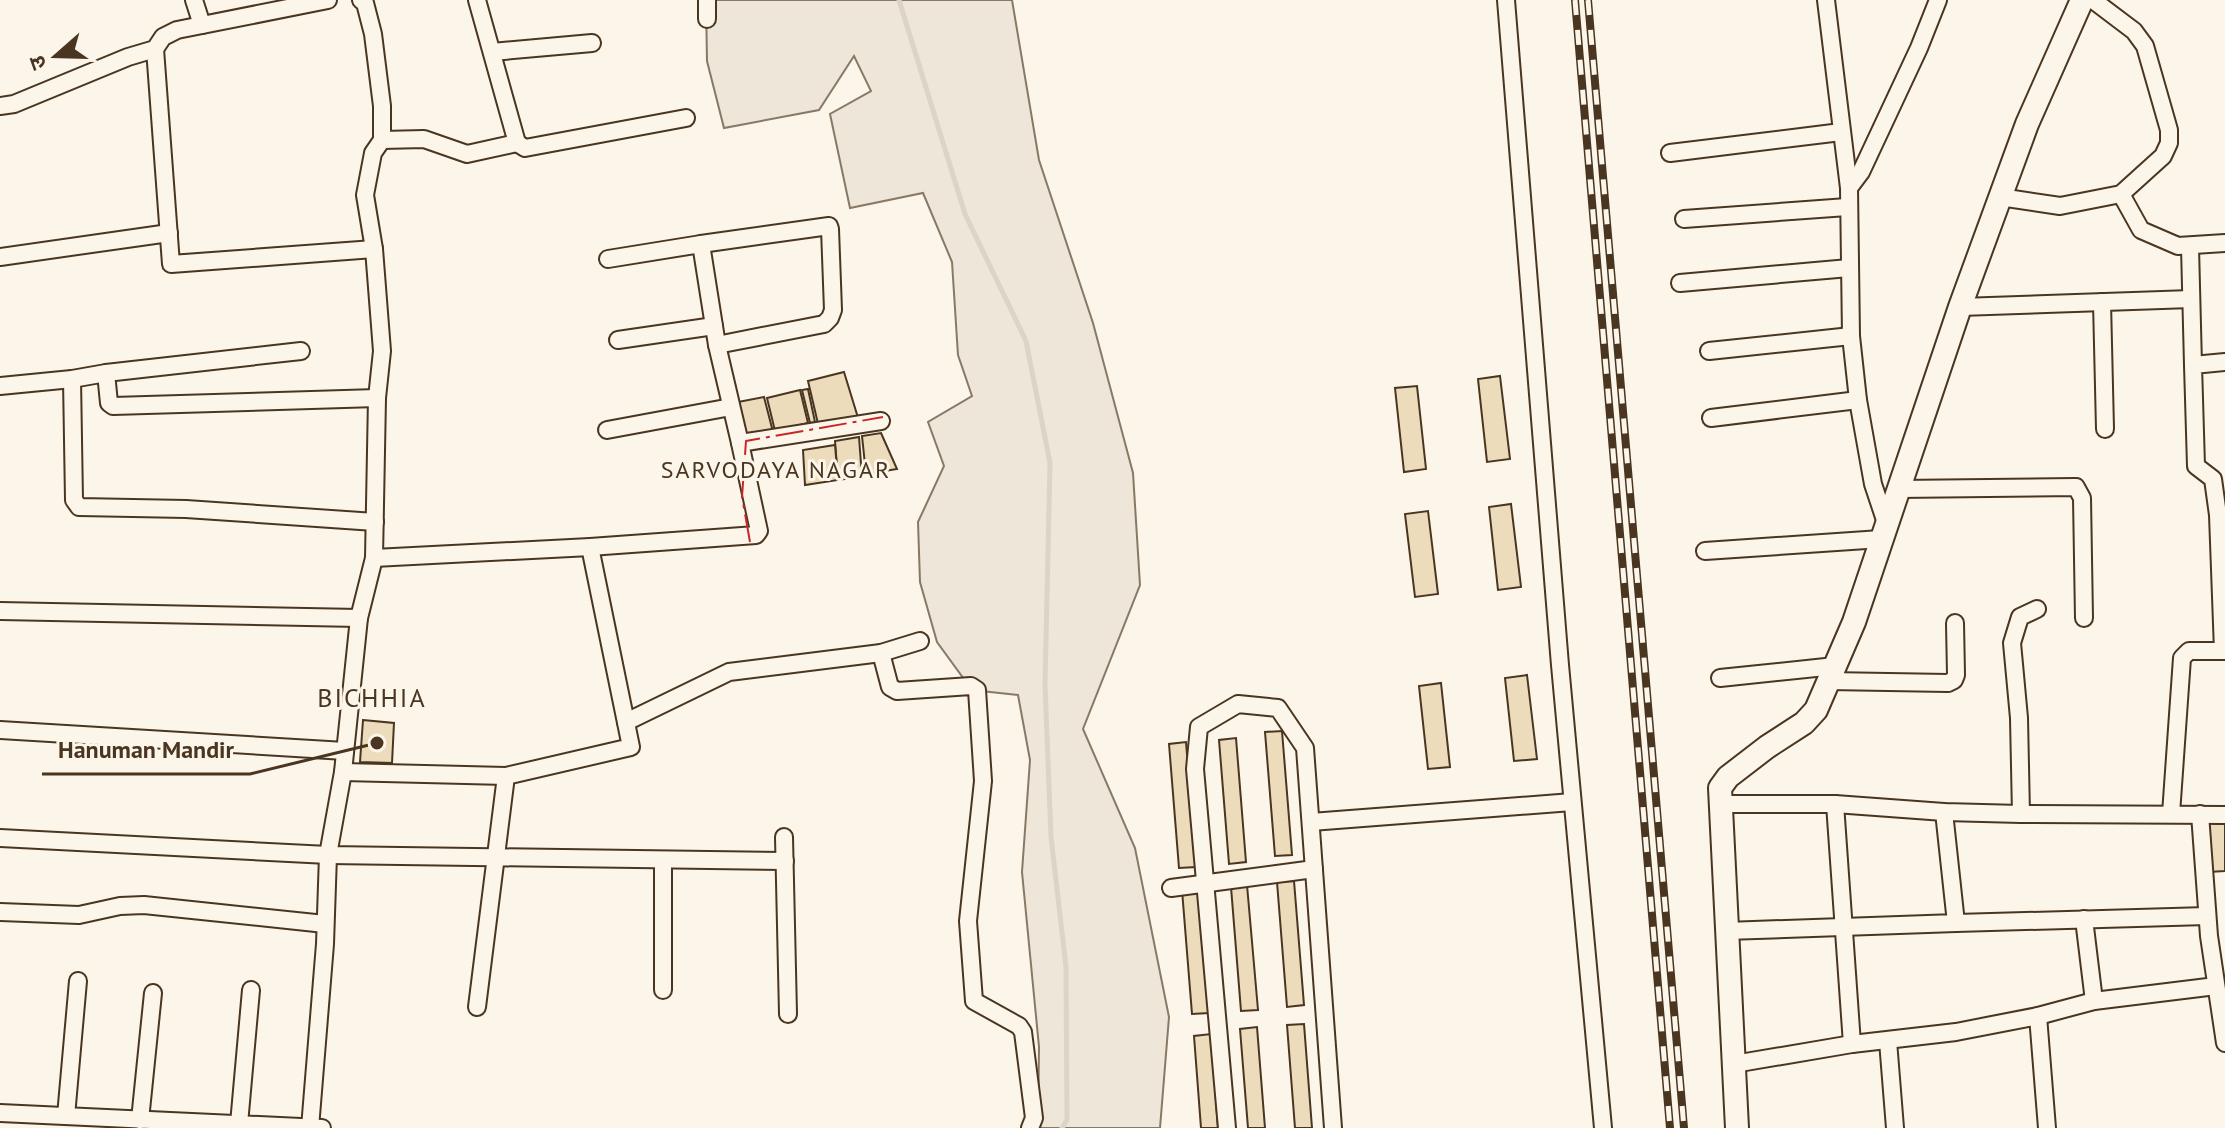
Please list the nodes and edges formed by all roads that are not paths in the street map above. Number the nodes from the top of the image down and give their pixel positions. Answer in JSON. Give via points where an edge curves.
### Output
{"nodes":[{"id":1,"x":194,"y":0,"type":"edge"},
{"id":2,"x":328,"y":0,"type":"edge"},
{"id":3,"x":361,"y":0,"type":"edge"},
{"id":4,"x":477,"y":0,"type":"edge"},
{"id":5,"x":707,"y":0,"type":"edge"},
{"id":6,"x":1506,"y":0,"type":"edge"},
{"id":7,"x":1826,"y":0,"type":"edge"},
{"id":8,"x":1938,"y":0,"type":"edge"},
{"id":9,"x":2082,"y":0,"type":"edge"},
{"id":10,"x":2093,"y":0,"type":"edge"},
{"id":11,"x":707,"y":19,"type":"dead end"},
{"id":12,"x":202,"y":25,"type":"junction"},
{"id":13,"x":592,"y":43,"type":"dead end"},
{"id":14,"x":155,"y":49,"type":"junction"},
{"id":15,"x":492,"y":52,"type":"junction"},
{"id":16,"x":0,"y":106,"type":"edge"},
{"id":17,"x":686,"y":118,"type":"dead end"},
{"id":18,"x":1841,"y":132,"type":"junction"},
{"id":19,"x":382,"y":140,"type":"junction"},
{"id":20,"x":517,"y":143,"type":"junction"},
{"id":21,"x":1670,"y":153,"type":"dead end"},
{"id":22,"x":1849,"y":188,"type":"junction"},
{"id":23,"x":2121,"y":194,"type":"junction"},
{"id":24,"x":2000,"y":197,"type":"junction"},
{"id":25,"x":1847,"y":207,"type":"junction"},
{"id":26,"x":1684,"y":219,"type":"dead end"},
{"id":27,"x":169,"y":233,"type":"junction"},
{"id":28,"x":2225,"y":243,"type":"edge"},
{"id":29,"x":701,"y":244,"type":"junction"},
{"id":30,"x":2190,"y":247,"type":"junction"},
{"id":31,"x":374,"y":249,"type":"junction"},
{"id":32,"x":0,"y":257,"type":"edge"},
{"id":33,"x":608,"y":259,"type":"dead end"},
{"id":34,"x":1849,"y":268,"type":"junction"},
{"id":35,"x":1680,"y":283,"type":"dead end"},
{"id":36,"x":2191,"y":299,"type":"junction"},
{"id":37,"x":2102,"y":302,"type":"junction"},
{"id":38,"x":1960,"y":307,"type":"junction"},
{"id":39,"x":714,"y":326,"type":"junction"},
{"id":40,"x":1851,"y":336,"type":"junction"},
{"id":41,"x":618,"y":340,"type":"dead end"},
{"id":42,"x":717,"y":345,"type":"junction"},
{"id":43,"x":301,"y":351,"type":"dead end"},
{"id":44,"x":1709,"y":351,"type":"dead end"},
{"id":45,"x":2225,"y":362,"type":"edge"},
{"id":46,"x":2193,"y":365,"type":"junction"},
{"id":47,"x":106,"y":373,"type":"junction"},
{"id":48,"x":72,"y":379,"type":"junction"},
{"id":49,"x":0,"y":386,"type":"edge"},
{"id":50,"x":377,"y":398,"type":"junction"},
{"id":51,"x":1858,"y":400,"type":"junction"},
{"id":52,"x":731,"y":407,"type":"junction"},
{"id":53,"x":1711,"y":418,"type":"dead end"},
{"id":54,"x":881,"y":421,"type":"dead end"},
{"id":55,"x":2105,"y":429,"type":"dead end"},
{"id":56,"x":607,"y":430,"type":"dead end"},
{"id":57,"x":740,"y":443,"type":"junction"},
{"id":58,"x":1898,"y":489,"type":"junction"},
{"id":59,"x":375,"y":522,"type":"junction"},
{"id":60,"x":1883,"y":531,"type":"junction"},
{"id":61,"x":590,"y":547,"type":"junction"},
{"id":62,"x":1705,"y":551,"type":"dead end"},
{"id":63,"x":374,"y":558,"type":"junction"},
{"id":64,"x":2037,"y":609,"type":"dead end"},
{"id":65,"x":0,"y":611,"type":"edge"},
{"id":66,"x":359,"y":618,"type":"junction"},
{"id":67,"x":2084,"y":618,"type":"dead end"},
{"id":68,"x":1955,"y":623,"type":"dead end"},
{"id":69,"x":920,"y":641,"type":"dead end"},
{"id":70,"x":2224,"y":651,"type":"edge"},
{"id":71,"x":881,"y":653,"type":"junction"},
{"id":72,"x":1832,"y":674,"type":"junction"},
{"id":73,"x":1720,"y":678,"type":"dead end"},
{"id":74,"x":626,"y":722,"type":"junction"},
{"id":75,"x":0,"y":730,"type":"edge"},
{"id":76,"x":345,"y":751,"type":"junction"},
{"id":77,"x":343,"y":772,"type":"junction"},
{"id":78,"x":506,"y":776,"type":"junction"},
{"id":79,"x":1572,"y":802,"type":"junction"},
{"id":80,"x":1720,"y":804,"type":"junction"},
{"id":81,"x":1835,"y":804,"type":"junction"},
{"id":82,"x":1944,"y":812,"type":"junction"},
{"id":83,"x":2021,"y":814,"type":"junction"},
{"id":84,"x":2171,"y":814,"type":"junction"},
{"id":85,"x":2200,"y":814,"type":"junction"},
{"id":86,"x":2225,"y":815,"type":"edge"},
{"id":87,"x":1311,"y":822,"type":"junction"},
{"id":88,"x":784,"y":837,"type":"dead end"},
{"id":89,"x":0,"y":838,"type":"edge"},
{"id":90,"x":328,"y":855,"type":"junction"},
{"id":91,"x":496,"y":859,"type":"junction"},
{"id":92,"x":663,"y":861,"type":"junction"},
{"id":93,"x":785,"y":861,"type":"junction"},
{"id":94,"x":1314,"y":869,"type":"junction"},
{"id":95,"x":1205,"y":883,"type":"junction"},
{"id":96,"x":1171,"y":888,"type":"dead end"},
{"id":97,"x":0,"y":912,"type":"edge"},
{"id":98,"x":2207,"y":916,"type":"junction"},
{"id":99,"x":2084,"y":919,"type":"junction"},
{"id":100,"x":1956,"y":923,"type":"junction"},
{"id":101,"x":325,"y":924,"type":"junction"},
{"id":102,"x":1844,"y":925,"type":"junction"},
{"id":103,"x":1726,"y":931,"type":"junction"},
{"id":104,"x":78,"y":981,"type":"dead end"},
{"id":105,"x":2216,"y":986,"type":"junction"},
{"id":106,"x":251,"y":990,"type":"dead end"},
{"id":107,"x":663,"y":990,"type":"dead end"},
{"id":108,"x":153,"y":993,"type":"dead end"},
{"id":109,"x":2094,"y":1001,"type":"junction"},
{"id":110,"x":477,"y":1007,"type":"dead end"},
{"id":111,"x":788,"y":1014,"type":"dead end"},
{"id":112,"x":2038,"y":1016,"type":"junction"},
{"id":113,"x":1888,"y":1041,"type":"junction"},
{"id":114,"x":2225,"y":1043,"type":"edge"},
{"id":115,"x":1852,"y":1044,"type":"junction"},
{"id":116,"x":1734,"y":1064,"type":"junction"},
{"id":117,"x":0,"y":1113,"type":"edge"},
{"id":118,"x":71,"y":1120,"type":"edge"},
{"id":119,"x":140,"y":1120,"type":"junction"},
{"id":120,"x":239,"y":1124,"type":"junction"},
{"id":121,"x":310,"y":1128,"type":"edge"},
{"id":122,"x":322,"y":1128,"type":"edge"},
{"id":123,"x":1030,"y":1128,"type":"edge"},
{"id":124,"x":1227,"y":1128,"type":"edge"},
{"id":125,"x":1333,"y":1128,"type":"edge"},
{"id":126,"x":1603,"y":1128,"type":"edge"},
{"id":127,"x":1737,"y":1128,"type":"edge"},
{"id":128,"x":1895,"y":1128,"type":"edge"},
{"id":129,"x":2047,"y":1128,"type":"edge"}],
"edges":[{"from":1,"to":12,"type":"street"},
{"from":2,"to":12,"type":"street"},
{"from":3,"to":19,"type":"street","via":[[373,34]]},
{"from":4,"to":15,"type":"street"},
{"from":5,"to":11,"type":"street"},
{"from":6,"to":79,"type":"street"},
{"from":7,"to":18,"type":"street"},
{"from":8,"to":22,"type":"street"},
{"from":9,"to":24,"type":"street"},
{"from":10,"to":23,"type":"street","via":[[2145,46],[2169,130],[2163,156]]},
{"from":12,"to":14,"type":"street","via":[[163,37]]},
{"from":13,"to":15,"type":"street"},
{"from":14,"to":16,"type":"street"},
{"from":14,"to":27,"type":"street"},
{"from":15,"to":20,"type":"street"},
{"from":17,"to":20,"type":"street","via":[[525,148]]},
{"from":18,"to":21,"type":"street"},
{"from":18,"to":22,"type":"street"},
{"from":19,"to":20,"type":"street","via":[[424,139],[467,154]]},
{"from":19,"to":31,"type":"street","via":[[373,153],[365,195]]},
{"from":22,"to":25,"type":"street"},
{"from":23,"to":24,"type":"street","via":[[2060,206]]},
{"from":23,"to":30,"type":"street","via":[[2141,230]]},
{"from":24,"to":38,"type":"street"},
{"from":25,"to":26,"type":"street"},
{"from":25,"to":34,"type":"street"},
{"from":27,"to":31,"type":"street","via":[[171,264]]},
{"from":27,"to":32,"type":"street"},
{"from":28,"to":30,"type":"street"},
{"from":29,"to":33,"type":"street"},
{"from":29,"to":39,"type":"street"},
{"from":29,"to":42,"type":"street","via":[[830,229],[830,318],[824,324]]},
{"from":30,"to":36,"type":"street"},
{"from":31,"to":50,"type":"street","via":[[382,351]]},
{"from":34,"to":35,"type":"street"},
{"from":34,"to":40,"type":"street"},
{"from":36,"to":37,"type":"street"},
{"from":36,"to":46,"type":"street"},
{"from":37,"to":38,"type":"street"},
{"from":37,"to":55,"type":"street"},
{"from":38,"to":58,"type":"street"},
{"from":39,"to":41,"type":"street"},
{"from":39,"to":42,"type":"street"},
{"from":40,"to":44,"type":"street"},
{"from":40,"to":51,"type":"street"},
{"from":42,"to":52,"type":"street"},
{"from":43,"to":47,"type":"street"},
{"from":45,"to":46,"type":"street"},
{"from":46,"to":70,"type":"street","via":[[2196,466],[2213,479],[2215,492]]},
{"from":47,"to":48,"type":"street"},
{"from":47,"to":50,"type":"street","via":[[113,406]]},
{"from":48,"to":49,"type":"street"},
{"from":48,"to":59,"type":"street","via":[[74,500],[79,507]]},
{"from":50,"to":59,"type":"street"},
{"from":51,"to":53,"type":"street"},
{"from":51,"to":60,"type":"street"},
{"from":52,"to":56,"type":"street"},
{"from":52,"to":57,"type":"street"},
{"from":54,"to":57,"type":"street"},
{"from":57,"to":61,"type":"street","via":[[756,535]]},
{"from":58,"to":60,"type":"street"},
{"from":58,"to":67,"type":"street","via":[[2076,487],[2082,498]]},
{"from":59,"to":63,"type":"street"},
{"from":60,"to":62,"type":"street"},
{"from":60,"to":72,"type":"street"},
{"from":61,"to":63,"type":"street"},
{"from":61,"to":74,"type":"street"},
{"from":63,"to":66,"type":"street"},
{"from":64,"to":83,"type":"street","via":[[2020,617],[2012,643]]},
{"from":65,"to":66,"type":"street"},
{"from":66,"to":76,"type":"street"},
{"from":68,"to":72,"type":"street","via":[[1956,675],[1948,683]]},
{"from":69,"to":71,"type":"street"},
{"from":70,"to":84,"type":"street","via":[[2189,651],[2182,658]]},
{"from":71,"to":74,"type":"street","via":[[729,672]]},
{"from":71,"to":123,"type":"street","via":[[890,687],[897,691],[971,686],[977,690],[983,781],[968,921],[974,998],[1023,1032],[1034,1118]]},
{"from":72,"to":73,"type":"street"},
{"from":72,"to":80,"type":"street","via":[[1804,723],[1728,777],[1720,788]]},
{"from":74,"to":78,"type":"street","via":[[628,748]]},
{"from":75,"to":76,"type":"street"},
{"from":76,"to":77,"type":"street"},
{"from":77,"to":78,"type":"street"},
{"from":77,"to":90,"type":"street"},
{"from":78,"to":91,"type":"street"},
{"from":79,"to":87,"type":"street"},
{"from":79,"to":126,"type":"street"},
{"from":80,"to":81,"type":"street"},
{"from":80,"to":103,"type":"street"},
{"from":81,"to":82,"type":"street"},
{"from":81,"to":102,"type":"street"},
{"from":82,"to":83,"type":"street"},
{"from":82,"to":100,"type":"street"},
{"from":83,"to":84,"type":"street"},
{"from":84,"to":85,"type":"street"},
{"from":85,"to":86,"type":"street"},
{"from":85,"to":98,"type":"street"},
{"from":87,"to":94,"type":"street"},
{"from":87,"to":95,"type":"street","via":[[1305,748],[1278,708],[1238,704],[1199,727],[1195,769]]},
{"from":88,"to":93,"type":"street"},
{"from":89,"to":90,"type":"street"},
{"from":90,"to":91,"type":"street"},
{"from":90,"to":101,"type":"street"},
{"from":91,"to":92,"type":"street"},
{"from":91,"to":110,"type":"street"},
{"from":92,"to":93,"type":"street"},
{"from":92,"to":107,"type":"street"},
{"from":93,"to":111,"type":"street"},
{"from":94,"to":95,"type":"street"},
{"from":94,"to":125,"type":"street"},
{"from":95,"to":96,"type":"street"},
{"from":95,"to":124,"type":"street"},
{"from":97,"to":101,"type":"street","via":[[79,915],[144,905]]},
{"from":98,"to":99,"type":"street"},
{"from":98,"to":105,"type":"street"},
{"from":99,"to":100,"type":"street"},
{"from":99,"to":109,"type":"street"},
{"from":100,"to":102,"type":"street"},
{"from":101,"to":121,"type":"street"},
{"from":102,"to":103,"type":"street"},
{"from":102,"to":115,"type":"street"},
{"from":103,"to":116,"type":"street"},
{"from":104,"to":118,"type":"street"},
{"from":105,"to":109,"type":"street"},
{"from":105,"to":114,"type":"street"},
{"from":106,"to":120,"type":"street"},
{"from":108,"to":119,"type":"street"},
{"from":109,"to":112,"type":"street"},
{"from":112,"to":113,"type":"street"},
{"from":112,"to":129,"type":"street"},
{"from":113,"to":115,"type":"street"},
{"from":113,"to":128,"type":"street"},
{"from":115,"to":116,"type":"street"},
{"from":116,"to":127,"type":"street"},
{"from":117,"to":118,"type":"street"},
{"from":118,"to":119,"type":"street"},
{"from":119,"to":120,"type":"street"},
{"from":120,"to":121,"type":"street"},
{"from":121,"to":122,"type":"street"}]}
